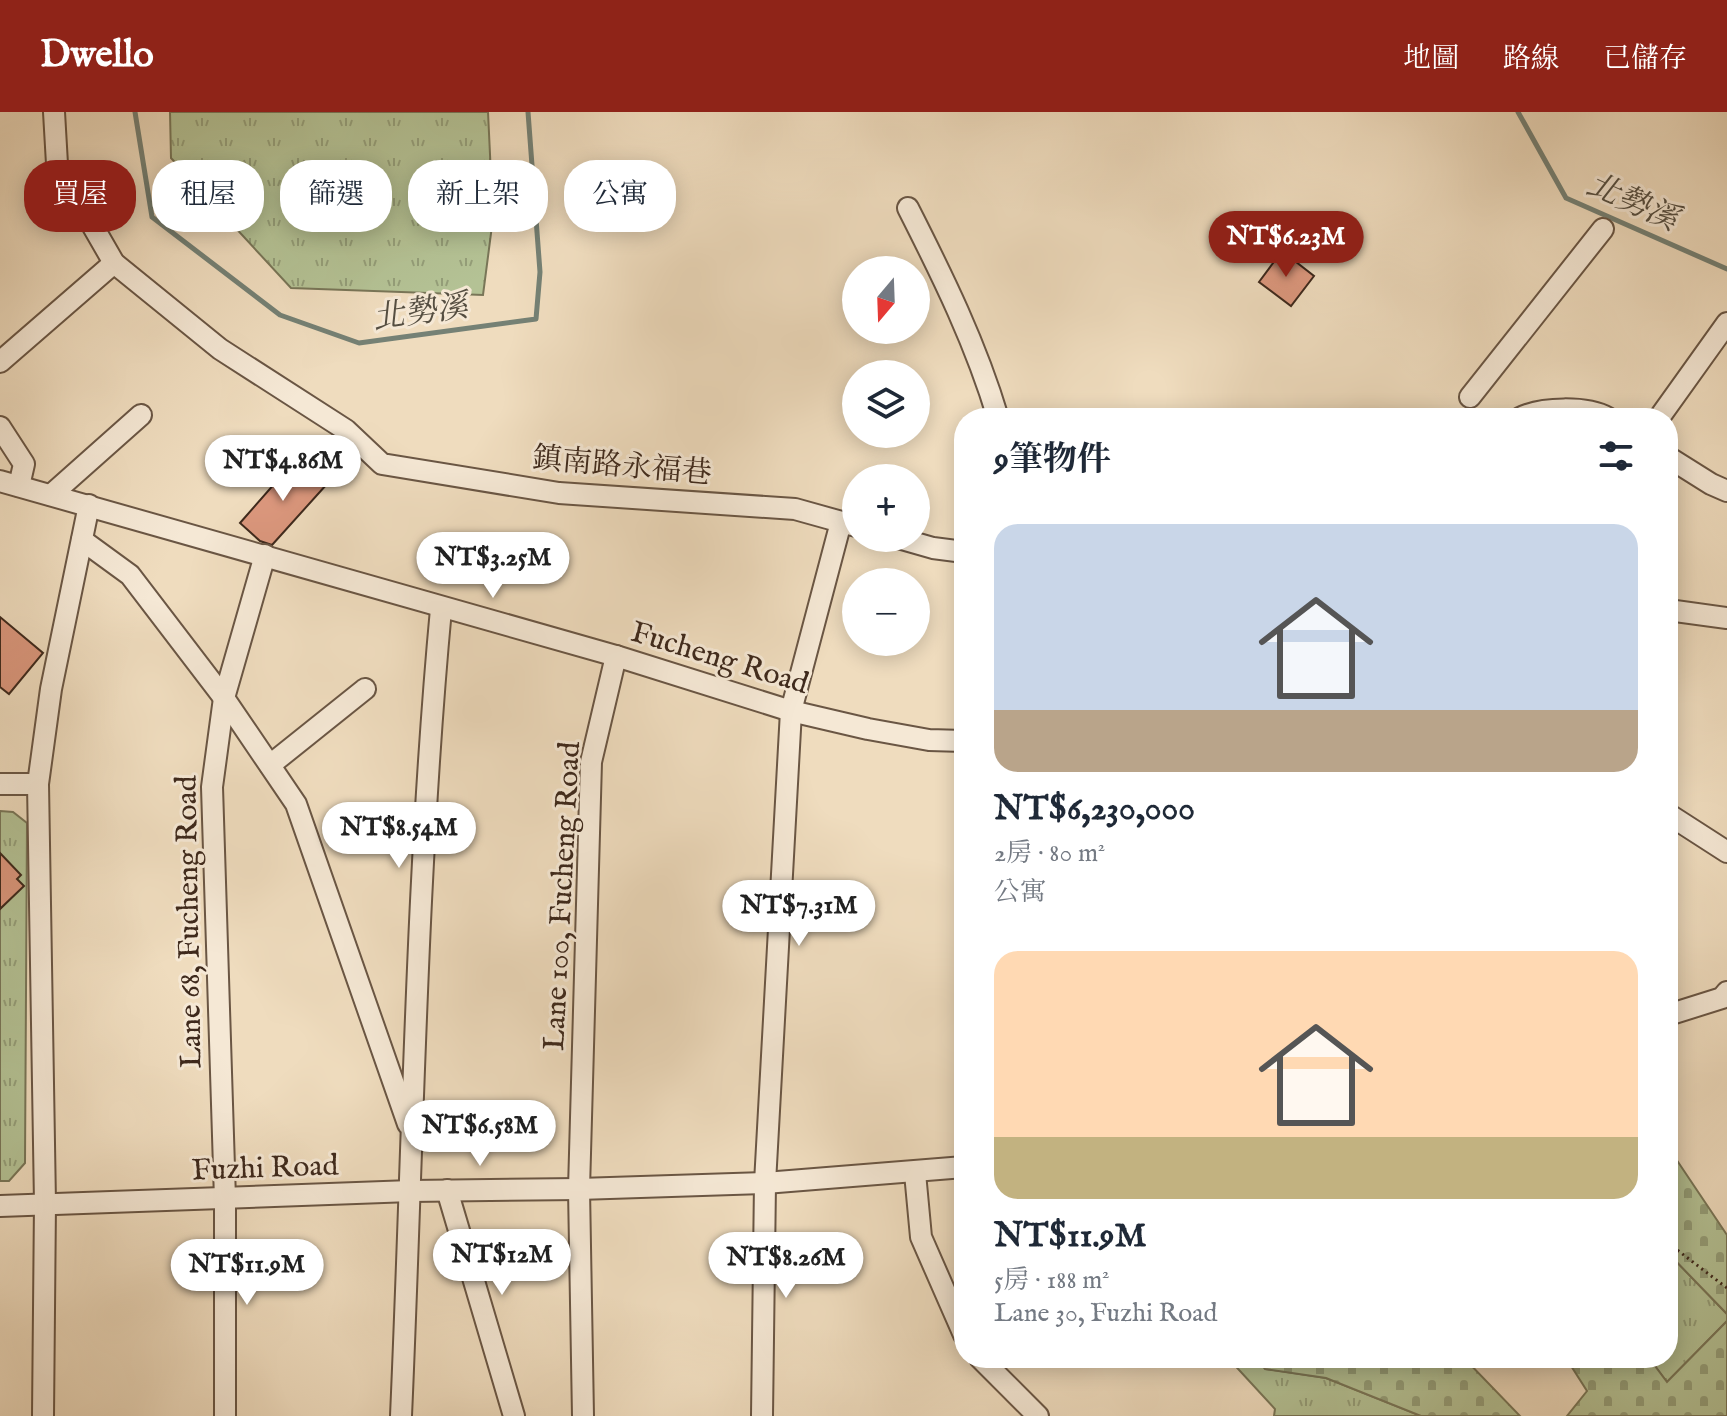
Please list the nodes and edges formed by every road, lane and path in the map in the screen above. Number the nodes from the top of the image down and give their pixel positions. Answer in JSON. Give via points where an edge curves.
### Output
{"nodes":[{"id":1,"x":54,"y":112,"type":"edge"},
{"id":2,"x":908,"y":208,"type":"dead end"},
{"id":3,"x":1603,"y":229,"type":"dead end"},
{"id":4,"x":114,"y":263,"type":"junction"},
{"id":5,"x":1727,"y":323,"type":"edge"},
{"id":6,"x":0,"y":362,"type":"edge"},
{"id":7,"x":1470,"y":397,"type":"dead end"},
{"id":8,"x":995,"y":408,"type":"edge"},
{"id":9,"x":1666,"y":408,"type":"edge"},
{"id":10,"x":141,"y":415,"type":"dead end"},
{"id":11,"x":0,"y":427,"type":"edge"},
{"id":12,"x":1678,"y":463,"type":"edge"},
{"id":13,"x":9,"y":483,"type":"edge"},
{"id":14,"x":1727,"y":491,"type":"edge"},
{"id":15,"x":51,"y":495,"type":"junction"},
{"id":16,"x":89,"y":505,"type":"junction"},
{"id":17,"x":842,"y":522,"type":"edge"},
{"id":18,"x":82,"y":540,"type":"junction"},
{"id":19,"x":842,"y":544,"type":"edge"},
{"id":20,"x":930,"y":547,"type":"edge"},
{"id":21,"x":954,"y":551,"type":"edge"},
{"id":22,"x":265,"y":555,"type":"junction"},
{"id":23,"x":441,"y":609,"type":"junction"},
{"id":24,"x":1678,"y":611,"type":"edge"},
{"id":25,"x":1727,"y":618,"type":"edge"},
{"id":26,"x":616,"y":656,"type":"junction"},
{"id":27,"x":365,"y":689,"type":"dead end"},
{"id":28,"x":224,"y":698,"type":"junction"},
{"id":29,"x":791,"y":711,"type":"junction"},
{"id":30,"x":954,"y":741,"type":"edge"},
{"id":31,"x":270,"y":765,"type":"junction"},
{"id":32,"x":0,"y":784,"type":"edge"},
{"id":33,"x":38,"y":784,"type":"junction"},
{"id":34,"x":1678,"y":820,"type":"edge"},
{"id":35,"x":1727,"y":852,"type":"edge"},
{"id":36,"x":1727,"y":992,"type":"edge"},
{"id":37,"x":1678,"y":1012,"type":"edge"},
{"id":38,"x":412,"y":1135,"type":"junction"},
{"id":39,"x":954,"y":1168,"type":"edge"},
{"id":40,"x":915,"y":1173,"type":"junction"},
{"id":41,"x":765,"y":1183,"type":"junction"},
{"id":42,"x":579,"y":1189,"type":"junction"},
{"id":43,"x":447,"y":1190,"type":"junction"},
{"id":44,"x":411,"y":1191,"type":"junction"},
{"id":45,"x":225,"y":1199,"type":"junction"},
{"id":46,"x":45,"y":1203,"type":"junction"},
{"id":47,"x":0,"y":1206,"type":"edge"},
{"id":48,"x":1678,"y":1251,"type":"edge"},
{"id":49,"x":1727,"y":1288,"type":"edge"},
{"id":50,"x":954,"y":1312,"type":"edge"},
{"id":51,"x":990,"y":1368,"type":"edge"},
{"id":52,"x":43,"y":1416,"type":"edge"},
{"id":53,"x":225,"y":1416,"type":"edge"},
{"id":54,"x":401,"y":1416,"type":"edge"},
{"id":55,"x":514,"y":1416,"type":"edge"},
{"id":56,"x":583,"y":1416,"type":"edge"},
{"id":57,"x":762,"y":1416,"type":"edge"},
{"id":58,"x":1038,"y":1416,"type":"edge"}],
"edges":[{"from":1,"to":4,"type":"street","via":[[57,164]]},
{"from":2,"to":8,"type":"street","via":[[955,300]]},
{"from":3,"to":7,"type":"street"},
{"from":4,"to":6,"type":"street"},
{"from":4,"to":17,"type":"street","name":"鎮南路永福巷","via":[[220,349],[346,430],[382,464],[559,493],[795,509]]},
{"from":5,"to":9,"type":"street"},
{"from":10,"to":15,"type":"street"},
{"from":11,"to":13,"type":"street","via":[[24,464]]},
{"from":12,"to":14,"type":"street"},
{"from":13,"to":15,"type":"street","name":"Fucheng Road"},
{"from":15,"to":16,"type":"street","name":"Fucheng Road"},
{"from":16,"to":18,"type":"street"},
{"from":16,"to":22,"type":"street","name":"Fucheng Road"},
{"from":18,"to":28,"type":"street","via":[[130,575]]},
{"from":18,"to":33,"type":"street","via":[[51,689]]},
{"from":19,"to":29,"type":"street"},
{"from":20,"to":21,"type":"street"},
{"from":22,"to":23,"type":"street","name":"Fucheng Road"},
{"from":22,"to":28,"type":"street","name":"Lane 68, Fucheng Road"},
{"from":23,"to":26,"type":"street","name":"Fucheng Road"},
{"from":23,"to":38,"type":"street","via":[[422,854]]},
{"from":24,"to":25,"type":"street"},
{"from":26,"to":29,"type":"street","name":"Fucheng Road"},
{"from":26,"to":42,"type":"street","name":"Lane 100, Fucheng Road","via":[[591,762]]},
{"from":27,"to":31,"type":"street"},
{"from":28,"to":31,"type":"street"},
{"from":28,"to":45,"type":"street","name":"Lane 68, Fucheng Road","via":[[212,787]]},
{"from":29,"to":30,"type":"street","name":"Fucheng Road","via":[[898,735]]},
{"from":29,"to":41,"type":"street"},
{"from":31,"to":38,"type":"street","via":[[296,804]]},
{"from":32,"to":33,"type":"street"},
{"from":33,"to":46,"type":"street"},
{"from":34,"to":35,"type":"street"},
{"from":36,"to":37,"type":"street"},
{"from":38,"to":44,"type":"street"},
{"from":39,"to":40,"type":"street","name":"Fuzhi Road"},
{"from":40,"to":41,"type":"street","name":"Fuzhi Road"},
{"from":40,"to":50,"type":"street","via":[[921,1237]]},
{"from":41,"to":42,"type":"street","name":"Fuzhi Road"},
{"from":41,"to":57,"type":"street"},
{"from":42,"to":43,"type":"street","name":"Fuzhi Road"},
{"from":42,"to":56,"type":"street","name":"Lane 100, Fucheng Road"},
{"from":43,"to":44,"type":"street","name":"Fuzhi Road"},
{"from":43,"to":55,"type":"street"},
{"from":44,"to":45,"type":"street","name":"Fuzhi Road"},
{"from":44,"to":54,"type":"street"},
{"from":45,"to":46,"type":"street","name":"Fuzhi Road"},
{"from":45,"to":53,"type":"street","name":"Lane 68, Fucheng Road"},
{"from":46,"to":47,"type":"street","name":"Fuzhi Road"},
{"from":46,"to":52,"type":"street"},
{"from":48,"to":49,"type":"path"},
{"from":51,"to":58,"type":"street"}]}
